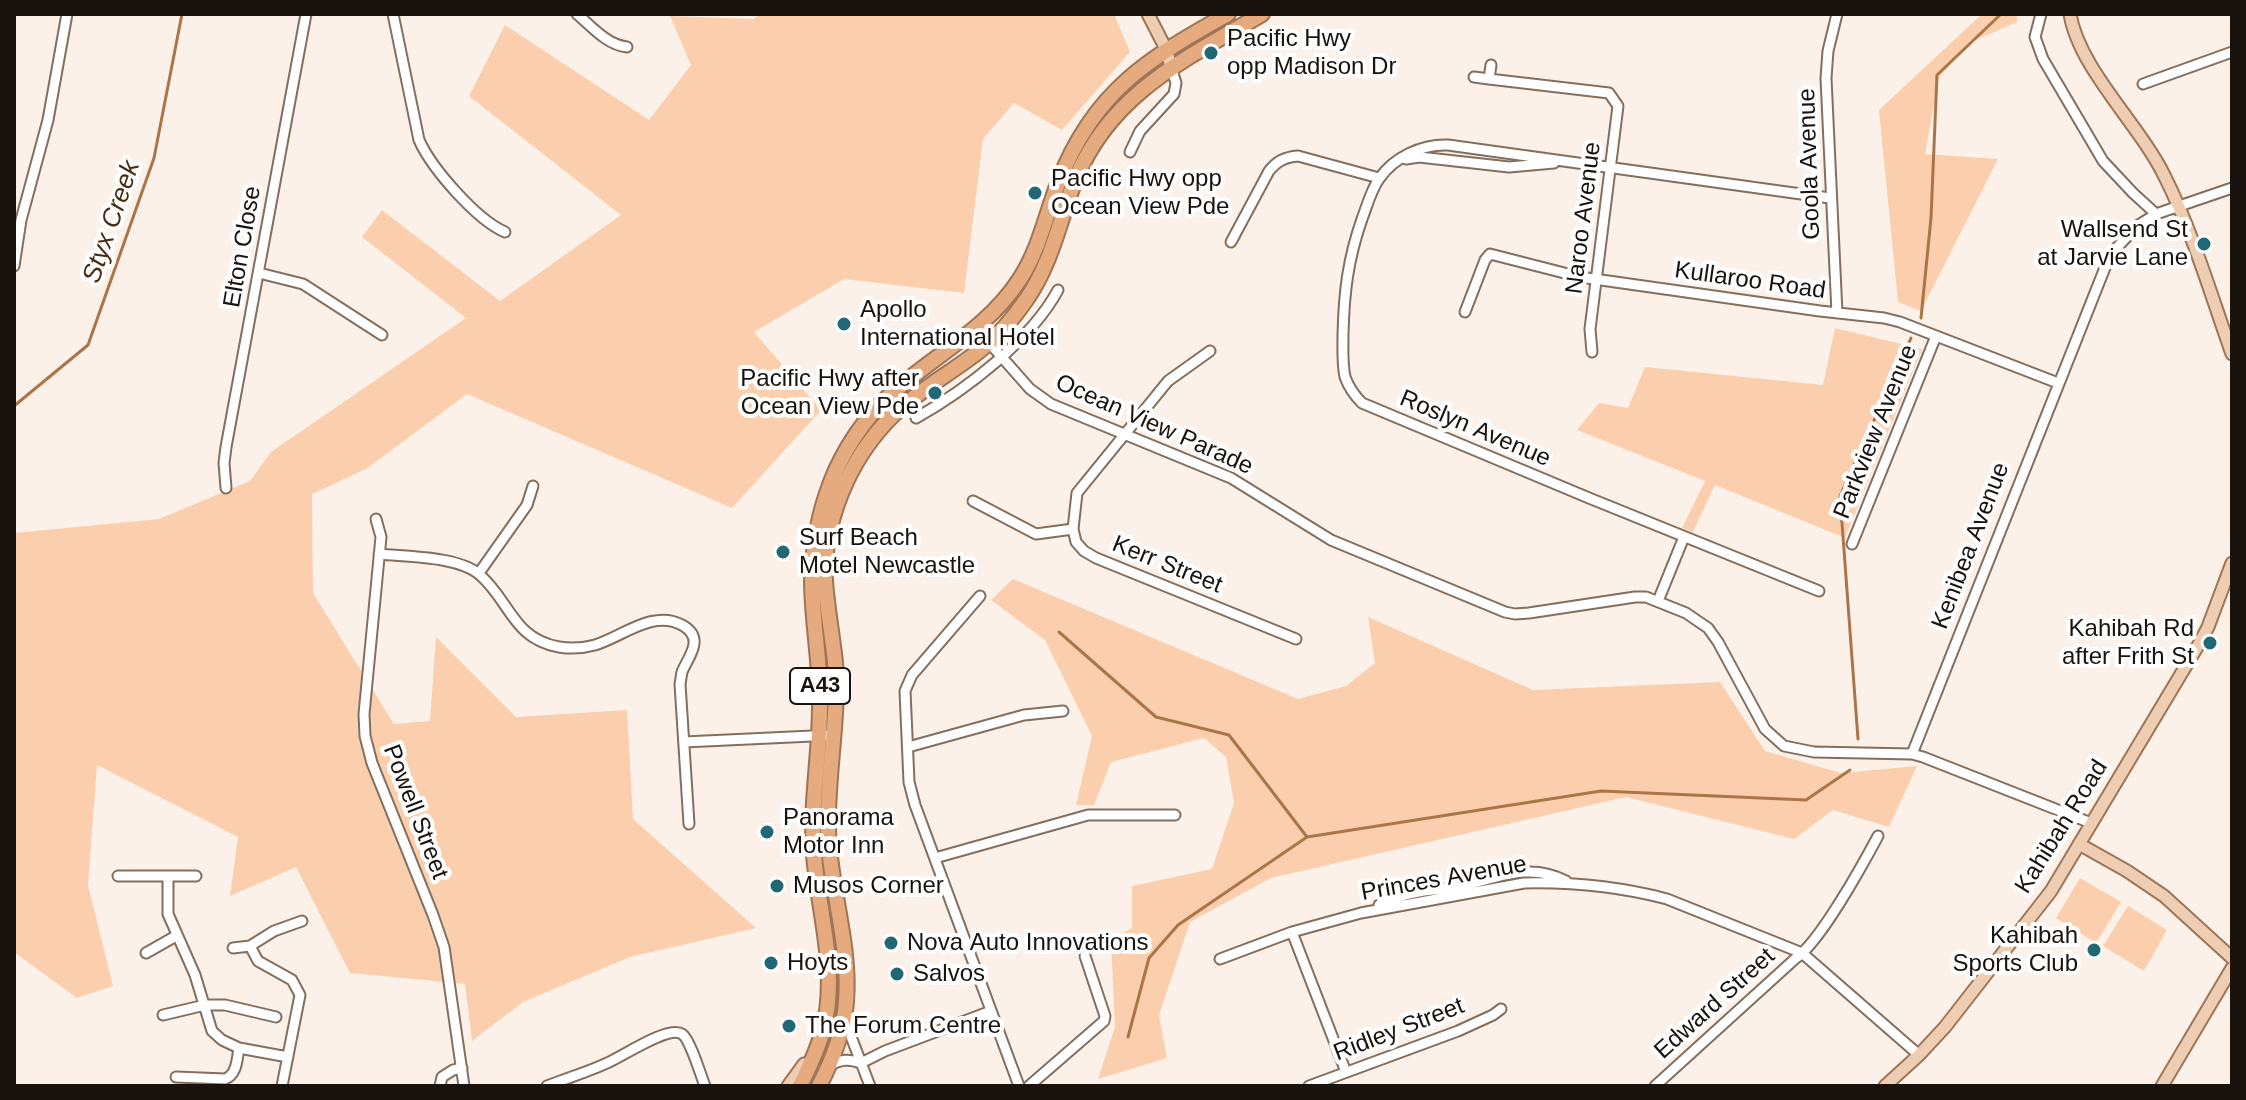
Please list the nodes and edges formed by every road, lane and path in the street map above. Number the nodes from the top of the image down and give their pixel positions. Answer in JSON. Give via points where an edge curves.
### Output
{"nodes":[{"id":1,"x":67,"y":14,"type":"edge"},
{"id":2,"x":306,"y":14,"type":"edge"},
{"id":3,"x":393,"y":14,"type":"edge"},
{"id":4,"x":577,"y":14,"type":"edge"},
{"id":5,"x":1148,"y":14,"type":"edge"},
{"id":6,"x":1228,"y":14,"type":"edge"},
{"id":7,"x":1262,"y":14,"type":"edge"},
{"id":8,"x":1837,"y":14,"type":"edge"},
{"id":9,"x":2041,"y":14,"type":"edge"},
{"id":10,"x":2070,"y":14,"type":"edge"},
{"id":11,"x":627,"y":47,"type":"dead end"},
{"id":12,"x":1166,"y":49,"type":"junction"},
{"id":13,"x":2232,"y":52,"type":"edge"},
{"id":14,"x":1491,"y":65,"type":"dead end"},
{"id":15,"x":1171,"y":67,"type":"junction"},
{"id":16,"x":1474,"y":77,"type":"dead end"},
{"id":17,"x":1489,"y":79,"type":"junction"},
{"id":18,"x":2143,"y":84,"type":"dead end"},
{"id":19,"x":1130,"y":152,"type":"dead end"},
{"id":20,"x":1401,"y":159,"type":"junction"},
{"id":21,"x":1562,"y":162,"type":"junction"},
{"id":22,"x":1610,"y":168,"type":"junction"},
{"id":23,"x":1379,"y":178,"type":"junction"},
{"id":24,"x":2232,"y":188,"type":"edge"},
{"id":25,"x":1830,"y":198,"type":"junction"},
{"id":26,"x":2178,"y":207,"type":"junction"},
{"id":27,"x":2156,"y":214,"type":"junction"},
{"id":28,"x":505,"y":232,"type":"dead end"},
{"id":29,"x":1231,"y":242,"type":"dead end"},
{"id":30,"x":14,"y":266,"type":"edge"},
{"id":31,"x":259,"y":273,"type":"junction"},
{"id":32,"x":1596,"y":280,"type":"junction"},
{"id":33,"x":1058,"y":290,"type":"dead end"},
{"id":34,"x":1465,"y":312,"type":"dead end"},
{"id":35,"x":1837,"y":313,"type":"junction"},
{"id":36,"x":2227,"y":324,"type":"edge"},
{"id":37,"x":977,"y":329,"type":"junction"},
{"id":38,"x":382,"y":335,"type":"dead end"},
{"id":39,"x":1936,"y":336,"type":"junction"},
{"id":40,"x":989,"y":342,"type":"junction"},
{"id":41,"x":1210,"y":351,"type":"dead end"},
{"id":42,"x":1592,"y":352,"type":"dead end"},
{"id":43,"x":2232,"y":354,"type":"edge"},
{"id":44,"x":1002,"y":357,"type":"junction"},
{"id":45,"x":2058,"y":383,"type":"junction"},
{"id":46,"x":916,"y":418,"type":"dead end"},
{"id":47,"x":1124,"y":435,"type":"junction"},
{"id":48,"x":533,"y":486,"type":"dead end"},
{"id":49,"x":226,"y":488,"type":"dead end"},
{"id":50,"x":973,"y":501,"type":"dead end"},
{"id":51,"x":376,"y":519,"type":"dead end"},
{"id":52,"x":1073,"y":529,"type":"junction"},
{"id":53,"x":1684,"y":537,"type":"junction"},
{"id":54,"x":1852,"y":544,"type":"dead end"},
{"id":55,"x":379,"y":554,"type":"junction"},
{"id":56,"x":2232,"y":563,"type":"edge"},
{"id":57,"x":479,"y":573,"type":"junction"},
{"id":58,"x":1819,"y":591,"type":"dead end"},
{"id":59,"x":980,"y":596,"type":"dead end"},
{"id":60,"x":1658,"y":601,"type":"junction"},
{"id":61,"x":1296,"y":639,"type":"dead end"},
{"id":62,"x":1063,"y":711,"type":"dead end"},
{"id":63,"x":834,"y":735,"type":"junction"},
{"id":64,"x":818,"y":736,"type":"junction"},
{"id":65,"x":684,"y":742,"type":"junction"},
{"id":66,"x":908,"y":747,"type":"junction"},
{"id":67,"x":1912,"y":754,"type":"junction"},
{"id":68,"x":1175,"y":815,"type":"dead end"},
{"id":69,"x":2091,"y":823,"type":"junction"},
{"id":70,"x":689,"y":824,"type":"dead end"},
{"id":71,"x":1878,"y":836,"type":"dead end"},
{"id":72,"x":2079,"y":844,"type":"junction"},
{"id":73,"x":935,"y":858,"type":"junction"},
{"id":74,"x":118,"y":876,"type":"dead end"},
{"id":75,"x":168,"y":876,"type":"junction"},
{"id":76,"x":196,"y":876,"type":"dead end"},
{"id":77,"x":302,"y":921,"type":"dead end"},
{"id":78,"x":1292,"y":932,"type":"junction"},
{"id":79,"x":176,"y":936,"type":"junction"},
{"id":80,"x":250,"y":946,"type":"junction"},
{"id":81,"x":233,"y":948,"type":"dead end"},
{"id":82,"x":146,"y":953,"type":"dead end"},
{"id":83,"x":1802,"y":953,"type":"junction"},
{"id":84,"x":1085,"y":956,"type":"dead end"},
{"id":85,"x":2232,"y":958,"type":"edge"},
{"id":86,"x":1220,"y":959,"type":"dead end"},
{"id":87,"x":2232,"y":968,"type":"edge"},
{"id":88,"x":205,"y":1005,"type":"junction"},
{"id":89,"x":1501,"y":1009,"type":"dead end"},
{"id":90,"x":845,"y":1011,"type":"junction"},
{"id":91,"x":991,"y":1011,"type":"junction"},
{"id":92,"x":163,"y":1015,"type":"dead end"},
{"id":93,"x":276,"y":1017,"type":"dead end"},
{"id":94,"x":819,"y":1042,"type":"junction"},
{"id":95,"x":239,"y":1048,"type":"junction"},
{"id":96,"x":1919,"y":1055,"type":"junction"},
{"id":97,"x":288,"y":1057,"type":"junction"},
{"id":98,"x":861,"y":1063,"type":"junction"},
{"id":99,"x":828,"y":1066,"type":"junction"},
{"id":100,"x":462,"y":1068,"type":"junction"},
{"id":101,"x":1346,"y":1072,"type":"junction"},
{"id":102,"x":176,"y":1077,"type":"dead end"},
{"id":103,"x":282,"y":1086,"type":"edge"},
{"id":104,"x":440,"y":1086,"type":"edge"},
{"id":105,"x":464,"y":1086,"type":"edge"},
{"id":106,"x":547,"y":1086,"type":"edge"},
{"id":107,"x":705,"y":1086,"type":"edge"},
{"id":108,"x":788,"y":1086,"type":"edge"},
{"id":109,"x":800,"y":1086,"type":"edge"},
{"id":110,"x":819,"y":1086,"type":"edge"},
{"id":111,"x":870,"y":1086,"type":"edge"},
{"id":112,"x":1019,"y":1086,"type":"edge"},
{"id":113,"x":1029,"y":1086,"type":"edge"},
{"id":114,"x":1309,"y":1086,"type":"edge"},
{"id":115,"x":1655,"y":1086,"type":"edge"},
{"id":116,"x":1885,"y":1086,"type":"edge"},
{"id":117,"x":2162,"y":1086,"type":"edge"}],
"edges":[{"from":1,"to":30,"type":"street"},
{"from":2,"to":31,"type":"street","name":"Elton Close"},
{"from":3,"to":28,"type":"street","via":[[426,155],[483,218]]},
{"from":4,"to":11,"type":"street","via":[[618,46]]},
{"from":5,"to":12,"type":"main road"},
{"from":6,"to":12,"type":"highway","number":"A43"},
{"from":7,"to":15,"type":"highway","number":"A43"},
{"from":8,"to":25,"type":"street","name":"Goola Avenue","via":[[1826,78]]},
{"from":9,"to":27,"type":"street","via":[[2035,37],[2043,59],[2103,161]]},
{"from":10,"to":26,"type":"main road","via":[[2091,65],[2158,164]]},
{"from":12,"to":15,"type":"main road"},
{"from":12,"to":37,"type":"highway","number":"A43","via":[[1128,79],[1089,123],[1066,163],[1027,268]]},
{"from":13,"to":18,"type":"street"},
{"from":14,"to":17,"type":"street"},
{"from":15,"to":19,"type":"street","via":[[1174,94],[1140,131]]},
{"from":15,"to":40,"type":"highway","number":"A43","via":[[1125,103],[1097,138],[1039,279]]},
{"from":16,"to":17,"type":"street"},
{"from":17,"to":22,"type":"street","name":"Naroo Avenue","via":[[1609,93],[1618,111]]},
{"from":20,"to":21,"type":"street","name":"Roslyn Avenue","via":[[1509,167]]},
{"from":20,"to":21,"type":"street","name":"Roslyn Avenue","via":[[1433,144]]},
{"from":20,"to":23,"type":"street","name":"Roslyn Avenue"},
{"from":21,"to":22,"type":"street","name":"Roslyn Avenue"},
{"from":22,"to":25,"type":"street","name":"Roslyn Avenue"},
{"from":22,"to":32,"type":"street","name":"Naroo Avenue"},
{"from":23,"to":29,"type":"street","via":[[1288,157],[1269,171]]},
{"from":23,"to":53,"type":"street","name":"Roslyn Avenue","via":[[1346,282],[1343,369],[1353,394],[1362,403]]},
{"from":24,"to":26,"type":"street","name":"Kenibea Avenue"},
{"from":25,"to":35,"type":"street","name":"Goola Avenue"},
{"from":26,"to":27,"type":"street","name":"Kenibea Avenue"},
{"from":26,"to":36,"type":"main road"},
{"from":27,"to":45,"type":"street","name":"Kenibea Avenue","via":[[2110,255]]},
{"from":31,"to":38,"type":"street","via":[[303,284]]},
{"from":31,"to":49,"type":"street","name":"Elton Close","via":[[224,463]]},
{"from":32,"to":34,"type":"street","name":"Kullaroo Road","via":[[1490,254]]},
{"from":32,"to":35,"type":"street","name":"Kullaroo Road"},
{"from":32,"to":42,"type":"street","name":"Naroo Avenue"},
{"from":33,"to":44,"type":"street","via":[[1042,316]]},
{"from":35,"to":39,"type":"street","name":"Kullaroo Road","via":[[1892,320]]},
{"from":36,"to":43,"type":"main road"},
{"from":37,"to":40,"type":"street","name":"Ocean View Parade"},
{"from":37,"to":64,"type":"highway","number":"A43","via":[[888,397],[855,438],[832,480],[823,505],[812,582]]},
{"from":39,"to":45,"type":"street","name":"Kullaroo Road"},
{"from":39,"to":54,"type":"street","name":"Parkview Avenue"},
{"from":40,"to":44,"type":"street","name":"Ocean View Parade"},
{"from":40,"to":63,"type":"highway","number":"A43","via":[[894,414],[846,482],[831,528],[825,577],[835,663]]},
{"from":41,"to":47,"type":"street","via":[[1168,381]]},
{"from":44,"to":46,"type":"street"},
{"from":44,"to":47,"type":"street","name":"Ocean View Parade","via":[[1039,397]]},
{"from":45,"to":67,"type":"street","name":"Kenibea Avenue"},
{"from":47,"to":52,"type":"street","via":[[1077,493]]},
{"from":47,"to":60,"type":"street","name":"Ocean View Parade","via":[[1231,478],[1331,540],[1505,612],[1635,597]]},
{"from":48,"to":57,"type":"street","via":[[527,505]]},
{"from":50,"to":52,"type":"street","via":[[1036,534]]},
{"from":51,"to":55,"type":"street","name":"Powell Street"},
{"from":52,"to":61,"type":"street","name":"Kerr Street","via":[[1076,542],[1096,558]]},
{"from":53,"to":58,"type":"street","name":"Roslyn Avenue"},
{"from":53,"to":60,"type":"street"},
{"from":55,"to":57,"type":"street","via":[[442,560]]},
{"from":55,"to":100,"type":"street","name":"Powell Street","via":[[365,736],[444,947]]},
{"from":56,"to":69,"type":"main road","name":"Kahibah Road","via":[[2199,644]]},
{"from":57,"to":65,"type":"street","via":[[524,632],[557,647],[596,645],[648,623],[684,626],[695,649],[680,684]]},
{"from":59,"to":66,"type":"street","via":[[907,684]]},
{"from":60,"to":67,"type":"street","name":"Ocean View Parade","via":[[1708,628],[1765,729],[1784,746],[1814,752]]},
{"from":62,"to":66,"type":"street","via":[[1024,715]]},
{"from":63,"to":64,"type":"street"},
{"from":63,"to":90,"type":"highway","number":"A43","via":[[828,824],[846,964]]},
{"from":64,"to":65,"type":"street"},
{"from":64,"to":94,"type":"highway","number":"A43","via":[[814,855],[829,983]]},
{"from":65,"to":70,"type":"street"},
{"from":66,"to":73,"type":"street","via":[[909,782]]},
{"from":67,"to":69,"type":"street"},
{"from":68,"to":73,"type":"street","via":[[1088,815]]},
{"from":69,"to":72,"type":"main road","name":"Kahibah Road"},
{"from":71,"to":83,"type":"street","name":"Edward Street"},
{"from":72,"to":85,"type":"main road","via":[[2164,896]]},
{"from":72,"to":96,"type":"main road","name":"Kahibah Road","via":[[2051,891]]},
{"from":73,"to":91,"type":"street"},
{"from":74,"to":75,"type":"street"},
{"from":75,"to":76,"type":"street"},
{"from":75,"to":79,"type":"street","via":[[168,914]]},
{"from":77,"to":80,"type":"street"},
{"from":78,"to":83,"type":"street","name":"Princes Avenue","via":[[1361,913],[1524,883],[1571,884],[1667,899]]},
{"from":78,"to":86,"type":"street","name":"Princes Avenue"},
{"from":78,"to":101,"type":"street"},
{"from":79,"to":82,"type":"street"},
{"from":79,"to":88,"type":"street"},
{"from":80,"to":81,"type":"street"},
{"from":80,"to":97,"type":"street","via":[[258,961],[292,980],[300,995]]},
{"from":83,"to":96,"type":"street","name":"Princes Avenue"},
{"from":83,"to":115,"type":"street","name":"Edward Street"},
{"from":84,"to":113,"type":"street","via":[[1104,1021]]},
{"from":87,"to":117,"type":"main road"},
{"from":88,"to":92,"type":"street"},
{"from":88,"to":93,"type":"street"},
{"from":88,"to":95,"type":"street","via":[[212,1031]]},
{"from":89,"to":101,"type":"street","name":"Ridley Street","via":[[1458,1031]]},
{"from":90,"to":98,"type":"street"},
{"from":90,"to":99,"type":"highway","number":"A43"},
{"from":91,"to":98,"type":"street"},
{"from":91,"to":112,"type":"street"},
{"from":94,"to":108,"type":"main road"},
{"from":94,"to":109,"type":"highway","number":"A43"},
{"from":95,"to":97,"type":"street"},
{"from":95,"to":102,"type":"street","via":[[230,1077]]},
{"from":96,"to":116,"type":"main road","name":"Kahibah Road"},
{"from":97,"to":103,"type":"street"},
{"from":98,"to":99,"type":"street","via":[[849,1059]]},
{"from":98,"to":111,"type":"street"},
{"from":99,"to":110,"type":"highway","number":"A43"},
{"from":100,"to":104,"type":"street","via":[[442,1077]]},
{"from":100,"to":105,"type":"street","name":"Powell Street"},
{"from":101,"to":114,"type":"street","name":"Ridley Street"},
{"from":106,"to":107,"type":"street","via":[[678,1032],[687,1040]]}]}
